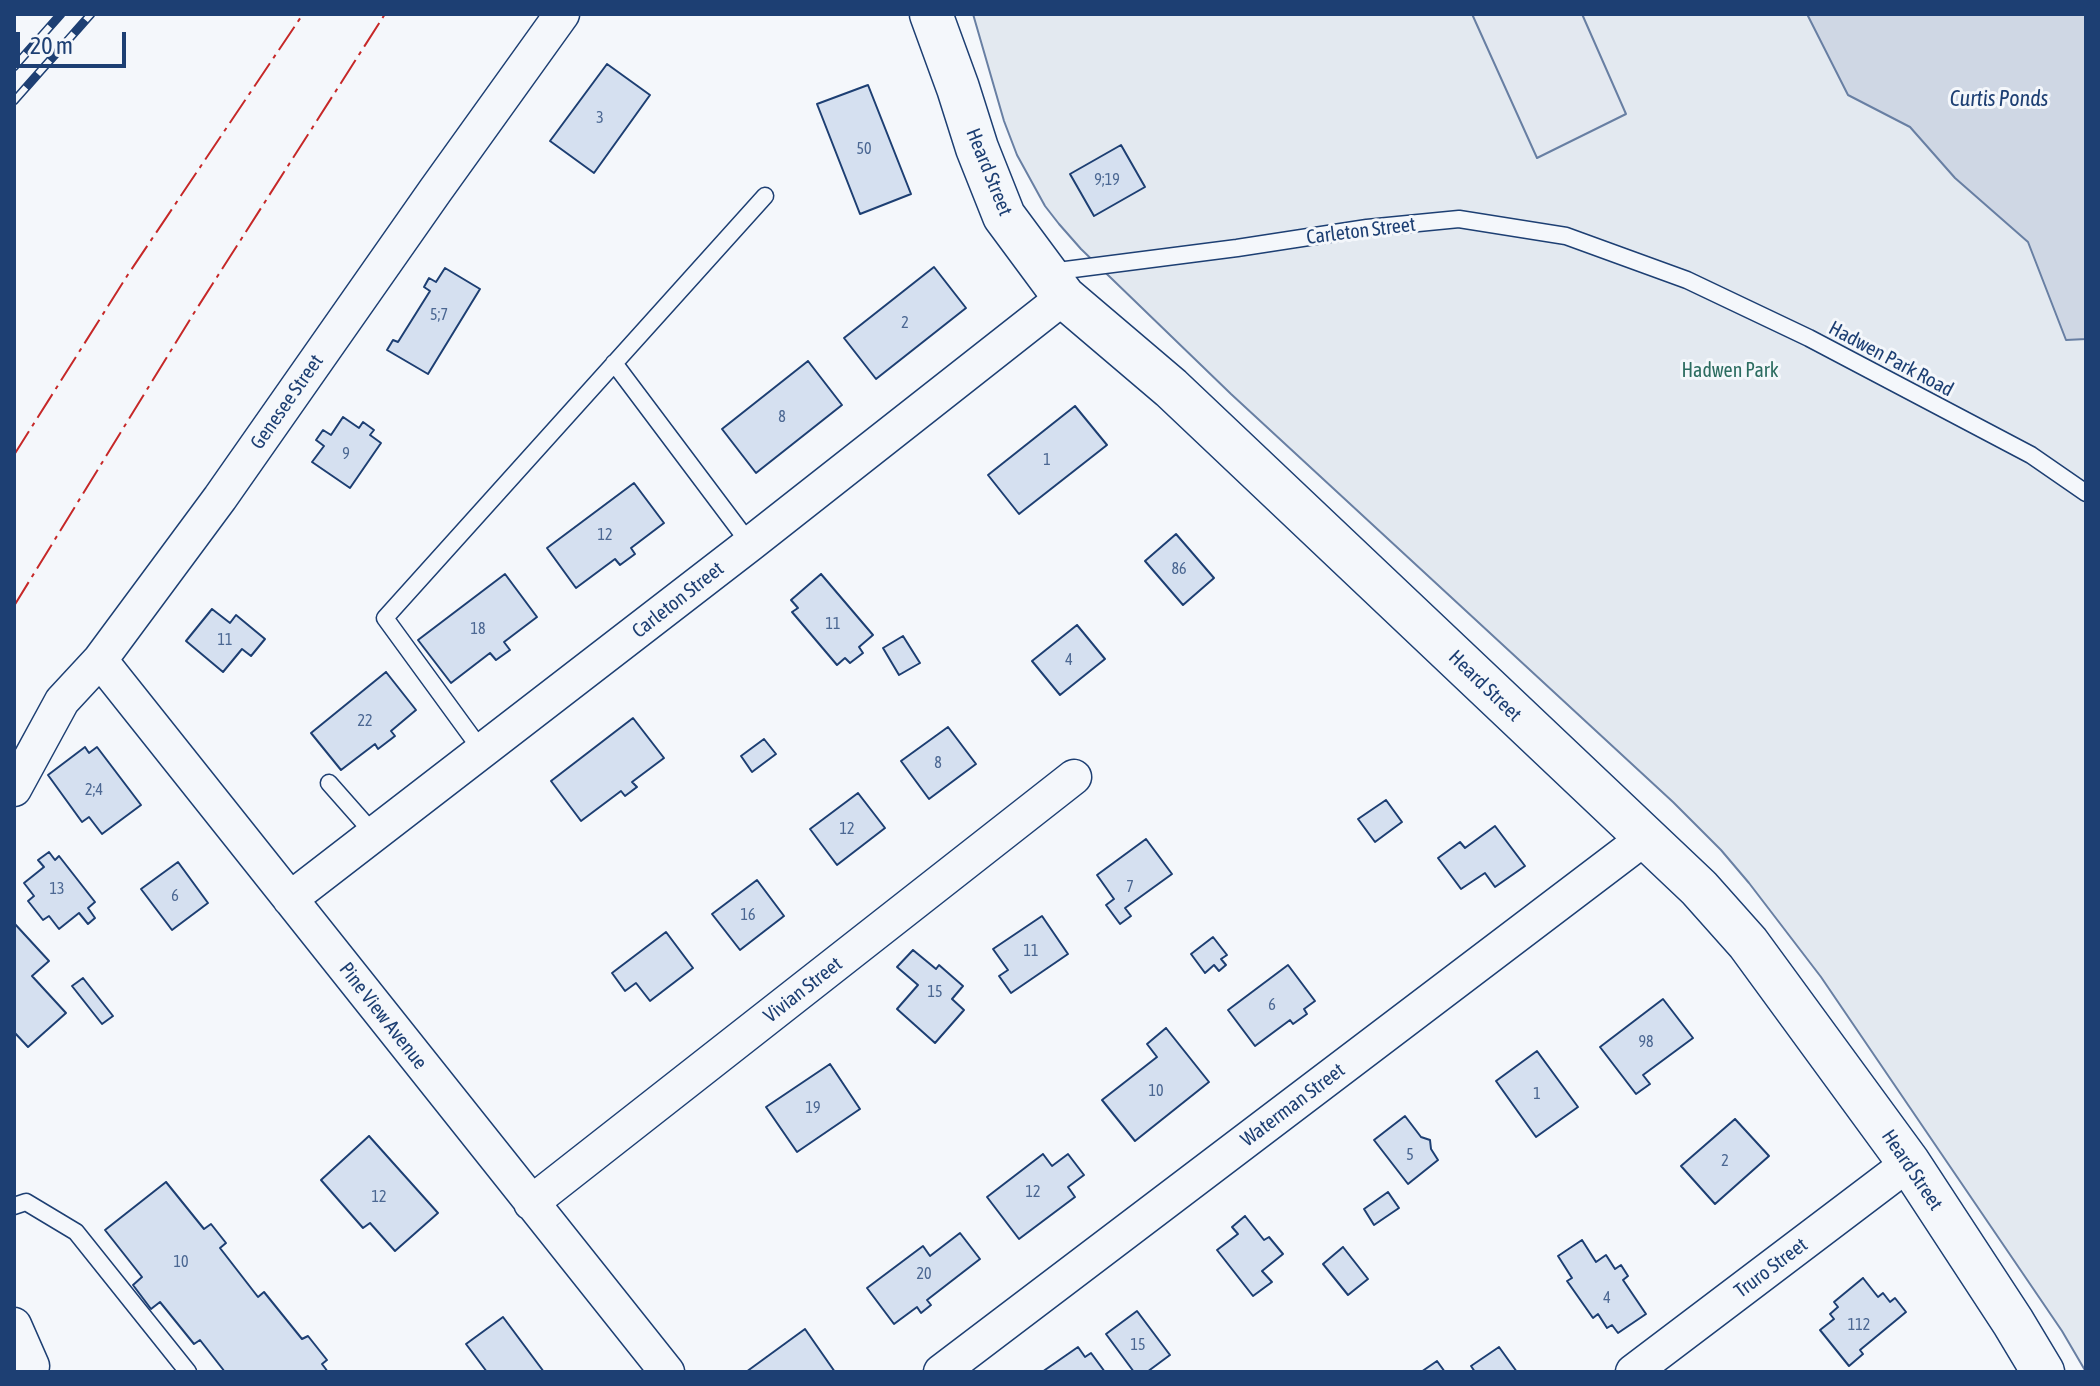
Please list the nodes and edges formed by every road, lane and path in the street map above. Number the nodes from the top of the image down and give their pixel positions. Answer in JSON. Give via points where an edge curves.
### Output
{"nodes":[{"id":1,"x":562,"y":14,"type":"edge"},
{"id":2,"x":931,"y":14,"type":"edge"},
{"id":3,"x":765,"y":196,"type":"dead end"},
{"id":4,"x":1670,"y":274,"type":"joint"},
{"id":5,"x":1054,"y":285,"type":"junction"},
{"id":6,"x":614,"y":363,"type":"junction"},
{"id":7,"x":2086,"y":493,"type":"edge"},
{"id":8,"x":750,"y":544,"type":"junction"},
{"id":9,"x":100,"y":660,"type":"junction"},
{"id":10,"x":482,"y":751,"type":"junction"},
{"id":11,"x":1074,"y":777,"type":"dead end"},
{"id":12,"x":329,"y":783,"type":"dead end"},
{"id":13,"x":14,"y":789,"type":"edge"},
{"id":14,"x":374,"y":834,"type":"junction"},
{"id":15,"x":1646,"y":837,"type":"junction"},
{"id":16,"x":290,"y":899,"type":"junction"},
{"id":17,"x":1909,"y":1163,"type":"junction"},
{"id":18,"x":531,"y":1203,"type":"junction"},
{"id":19,"x":14,"y":1206,"type":"edge"},
{"id":20,"x":14,"y":1325,"type":"edge"},
{"id":21,"x":34,"y":1369,"type":"edge"},
{"id":22,"x":188,"y":1372,"type":"edge"},
{"id":23,"x":667,"y":1372,"type":"edge"},
{"id":24,"x":941,"y":1372,"type":"edge"},
{"id":25,"x":1633,"y":1372,"type":"edge"},
{"id":26,"x":2043,"y":1372,"type":"edge"}],
"edges":[{"from":1,"to":9,"type":"street","name":"Genesee Street"},
{"from":2,"to":5,"type":"street","name":"Heard Street","via":[[1004,216]]},
{"from":3,"to":6,"type":"lane"},
{"from":4,"to":5,"type":"lane","name":"Carleton Street","via":[[1566,236],[1459,219],[1237,248]]},
{"from":4,"to":7,"type":"lane","name":"Hadwen Park Road","via":[[1809,338],[2031,455]]},
{"from":5,"to":8,"type":"street","name":"Carleton Street"},
{"from":5,"to":15,"type":"street","name":"Heard Street","via":[[1171,388]]},
{"from":6,"to":8,"type":"lane"},
{"from":6,"to":10,"type":"lane","via":[[385,618]]},
{"from":8,"to":10,"type":"street","name":"Carleton Street"},
{"from":9,"to":13,"type":"street","name":"Genesee Street","via":[[62,701]]},
{"from":9,"to":16,"type":"street","name":"Pine View Avenue"},
{"from":10,"to":14,"type":"street","name":"Carleton Street"},
{"from":11,"to":18,"type":"street","name":"Vivian Street"},
{"from":12,"to":14,"type":"lane"},
{"from":14,"to":16,"type":"street","name":"Carleton Street"},
{"from":15,"to":17,"type":"street","name":"Heard Street","via":[[1748,943]]},
{"from":15,"to":24,"type":"street","name":"Waterman Street"},
{"from":16,"to":18,"type":"street","name":"Pine View Avenue"},
{"from":17,"to":25,"type":"street","name":"Truro Street"},
{"from":17,"to":26,"type":"street","name":"Heard Street"},
{"from":18,"to":23,"type":"street","name":"Pine View Avenue"},
{"from":19,"to":22,"type":"lane","via":[[26,1202],[76,1232]]},
{"from":20,"to":21,"type":"street"}]}
